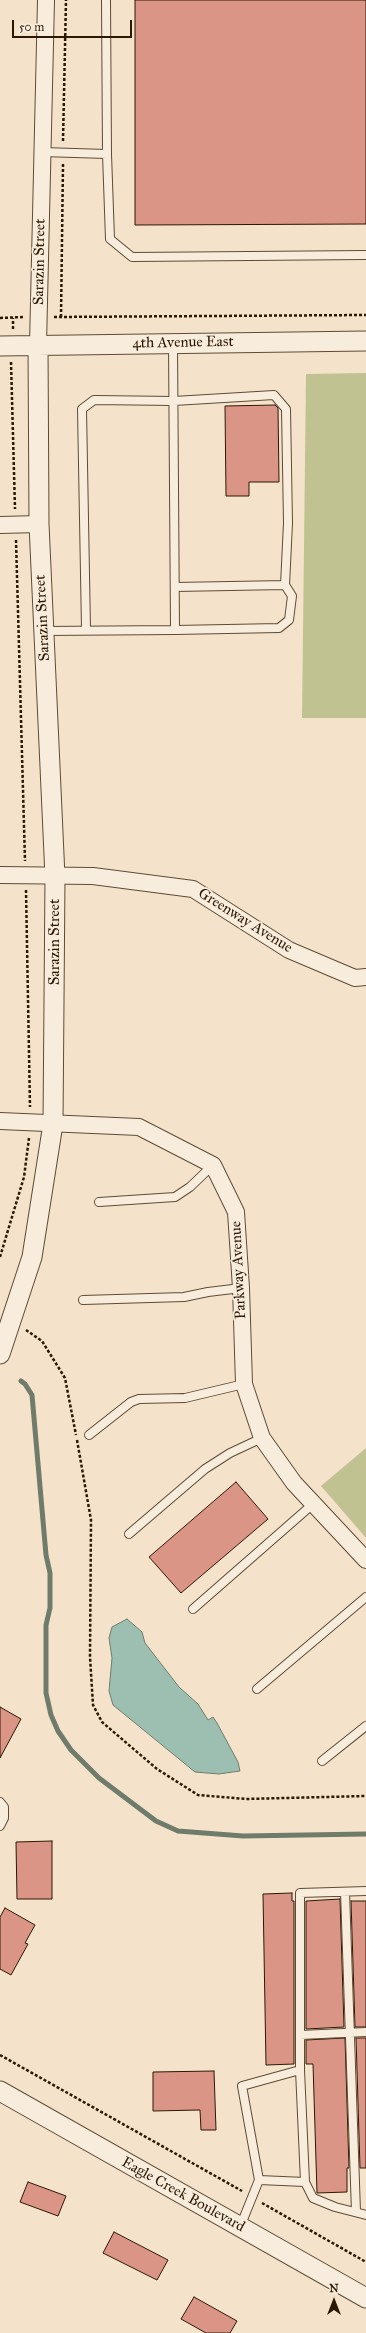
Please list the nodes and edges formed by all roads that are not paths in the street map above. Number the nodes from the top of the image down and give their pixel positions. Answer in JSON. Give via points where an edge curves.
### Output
{"nodes":[{"id":1,"x":46,"y":0,"type":"edge"},
{"id":2,"x":106,"y":0,"type":"edge"},
{"id":3,"x":42,"y":152,"type":"junction"},
{"id":4,"x":107,"y":154,"type":"junction"},
{"id":5,"x":366,"y":255,"type":"edge"},
{"id":6,"x":366,"y":341,"type":"edge"},
{"id":7,"x":173,"y":343,"type":"junction"},
{"id":8,"x":6,"y":345,"type":"edge"},
{"id":9,"x":38,"y":345,"type":"junction"},
{"id":10,"x":174,"y":401,"type":"junction"},
{"id":11,"x":39,"y":524,"type":"junction"},
{"id":12,"x":8,"y":525,"type":"edge"},
{"id":13,"x":285,"y":585,"type":"junction"},
{"id":14,"x":175,"y":587,"type":"junction"},
{"id":15,"x":86,"y":629,"type":"junction"},
{"id":16,"x":175,"y":630,"type":"junction"},
{"id":17,"x":44,"y":631,"type":"junction"},
{"id":18,"x":0,"y":875,"type":"edge"},
{"id":19,"x":55,"y":877,"type":"junction"},
{"id":20,"x":366,"y":978,"type":"edge"},
{"id":21,"x":0,"y":1121,"type":"edge"},
{"id":22,"x":52,"y":1124,"type":"junction"},
{"id":23,"x":213,"y":1165,"type":"junction"},
{"id":24,"x":99,"y":1202,"type":"dead end"},
{"id":25,"x":242,"y":1288,"type":"junction"},
{"id":26,"x":83,"y":1300,"type":"dead end"},
{"id":27,"x":0,"y":1354,"type":"edge"},
{"id":28,"x":244,"y":1384,"type":"junction"},
{"id":29,"x":89,"y":1435,"type":"dead end"},
{"id":30,"x":262,"y":1438,"type":"junction"},
{"id":31,"x":313,"y":1504,"type":"junction"},
{"id":32,"x":129,"y":1534,"type":"dead end"},
{"id":33,"x":366,"y":1560,"type":"edge"},
{"id":34,"x":366,"y":1597,"type":"edge"},
{"id":35,"x":193,"y":1609,"type":"dead end"},
{"id":36,"x":257,"y":1689,"type":"dead end"},
{"id":37,"x":366,"y":1726,"type":"edge"},
{"id":38,"x":322,"y":1761,"type":"dead end"},
{"id":39,"x":0,"y":1802,"type":"edge"},
{"id":40,"x":0,"y":1826,"type":"edge"},
{"id":41,"x":366,"y":1891,"type":"edge"},
{"id":42,"x":345,"y":1892,"type":"junction"},
{"id":43,"x":351,"y":2032,"type":"junction"},
{"id":44,"x":366,"y":2032,"type":"edge"},
{"id":45,"x":300,"y":2035,"type":"junction"},
{"id":46,"x":300,"y":2070,"type":"junction"},
{"id":47,"x":0,"y":2091,"type":"edge"},
{"id":48,"x":259,"y":2180,"type":"junction"},
{"id":49,"x":305,"y":2182,"type":"junction"},
{"id":50,"x":356,"y":2212,"type":"junction"},
{"id":51,"x":366,"y":2215,"type":"edge"},
{"id":52,"x":240,"y":2227,"type":"junction"},
{"id":53,"x":366,"y":2298,"type":"edge"}],
"edges":[{"from":1,"to":3,"type":"street","name":"Sarazin Street"},
{"from":2,"to":4,"type":"lane"},
{"from":3,"to":4,"type":"lane"},
{"from":3,"to":9,"type":"street","name":"Sarazin Street"},
{"from":4,"to":5,"type":"lane","via":[[110,239],[132,257]]},
{"from":6,"to":7,"type":"street","name":"4th Avenue East"},
{"from":7,"to":9,"type":"street","name":"4th Avenue East"},
{"from":7,"to":10,"type":"lane"},
{"from":8,"to":9,"type":"street","name":"4th Avenue East"},
{"from":9,"to":11,"type":"street","name":"Sarazin Street"},
{"from":10,"to":13,"type":"lane","via":[[274,396],[286,409],[288,523]]},
{"from":10,"to":14,"type":"lane"},
{"from":10,"to":15,"type":"lane","via":[[94,400],[82,409]]},
{"from":11,"to":12,"type":"street"},
{"from":11,"to":17,"type":"street","name":"Sarazin Street"},
{"from":13,"to":14,"type":"lane"},
{"from":13,"to":16,"type":"lane","via":[[292,596],[289,620],[279,628]]},
{"from":14,"to":16,"type":"lane"},
{"from":15,"to":16,"type":"lane"},
{"from":15,"to":17,"type":"lane"},
{"from":17,"to":19,"type":"street","name":"Sarazin Street"},
{"from":18,"to":19,"type":"street","name":"Greenway Avenue"},
{"from":19,"to":20,"type":"street","name":"Greenway Avenue","via":[[93,876],[193,889],[289,950],[355,978]]},
{"from":19,"to":22,"type":"street","name":"Sarazin Street"},
{"from":21,"to":22,"type":"street"},
{"from":22,"to":23,"type":"street","via":[[139,1127]]},
{"from":22,"to":27,"type":"street","name":"Sarazin Street","via":[[32,1257]]},
{"from":23,"to":24,"type":"lane","via":[[190,1187],[175,1197]]},
{"from":23,"to":25,"type":"street","name":"Parkway Avenue","via":[[236,1212]]},
{"from":25,"to":26,"type":"lane","via":[[184,1297]]},
{"from":25,"to":28,"type":"street","name":"Parkway Avenue"},
{"from":28,"to":29,"type":"lane","via":[[185,1398],[138,1399]]},
{"from":28,"to":30,"type":"street","name":"Parkway Avenue"},
{"from":30,"to":31,"type":"street","name":"Parkway Avenue","via":[[294,1483]]},
{"from":30,"to":32,"type":"lane","via":[[230,1453],[205,1469]]},
{"from":31,"to":33,"type":"street","name":"Parkway Avenue"},
{"from":31,"to":35,"type":"lane"},
{"from":34,"to":36,"type":"lane"},
{"from":37,"to":38,"type":"lane"},
{"from":39,"to":40,"type":"lane","via":[[4,1807],[4,1818]]},
{"from":41,"to":42,"type":"lane"},
{"from":42,"to":43,"type":"lane"},
{"from":42,"to":45,"type":"lane","via":[[300,1894]]},
{"from":43,"to":44,"type":"lane"},
{"from":43,"to":45,"type":"lane"},
{"from":43,"to":50,"type":"lane"},
{"from":45,"to":46,"type":"lane"},
{"from":46,"to":48,"type":"lane","via":[[242,2086]]},
{"from":46,"to":49,"type":"lane"},
{"from":47,"to":52,"type":"street","name":"Eagle Creek Boulevard"},
{"from":48,"to":49,"type":"lane"},
{"from":48,"to":52,"type":"lane"},
{"from":49,"to":50,"type":"lane","via":[[313,2198]]},
{"from":50,"to":51,"type":"lane"},
{"from":52,"to":53,"type":"street","name":"Eagle Creek Boulevard"}]}
